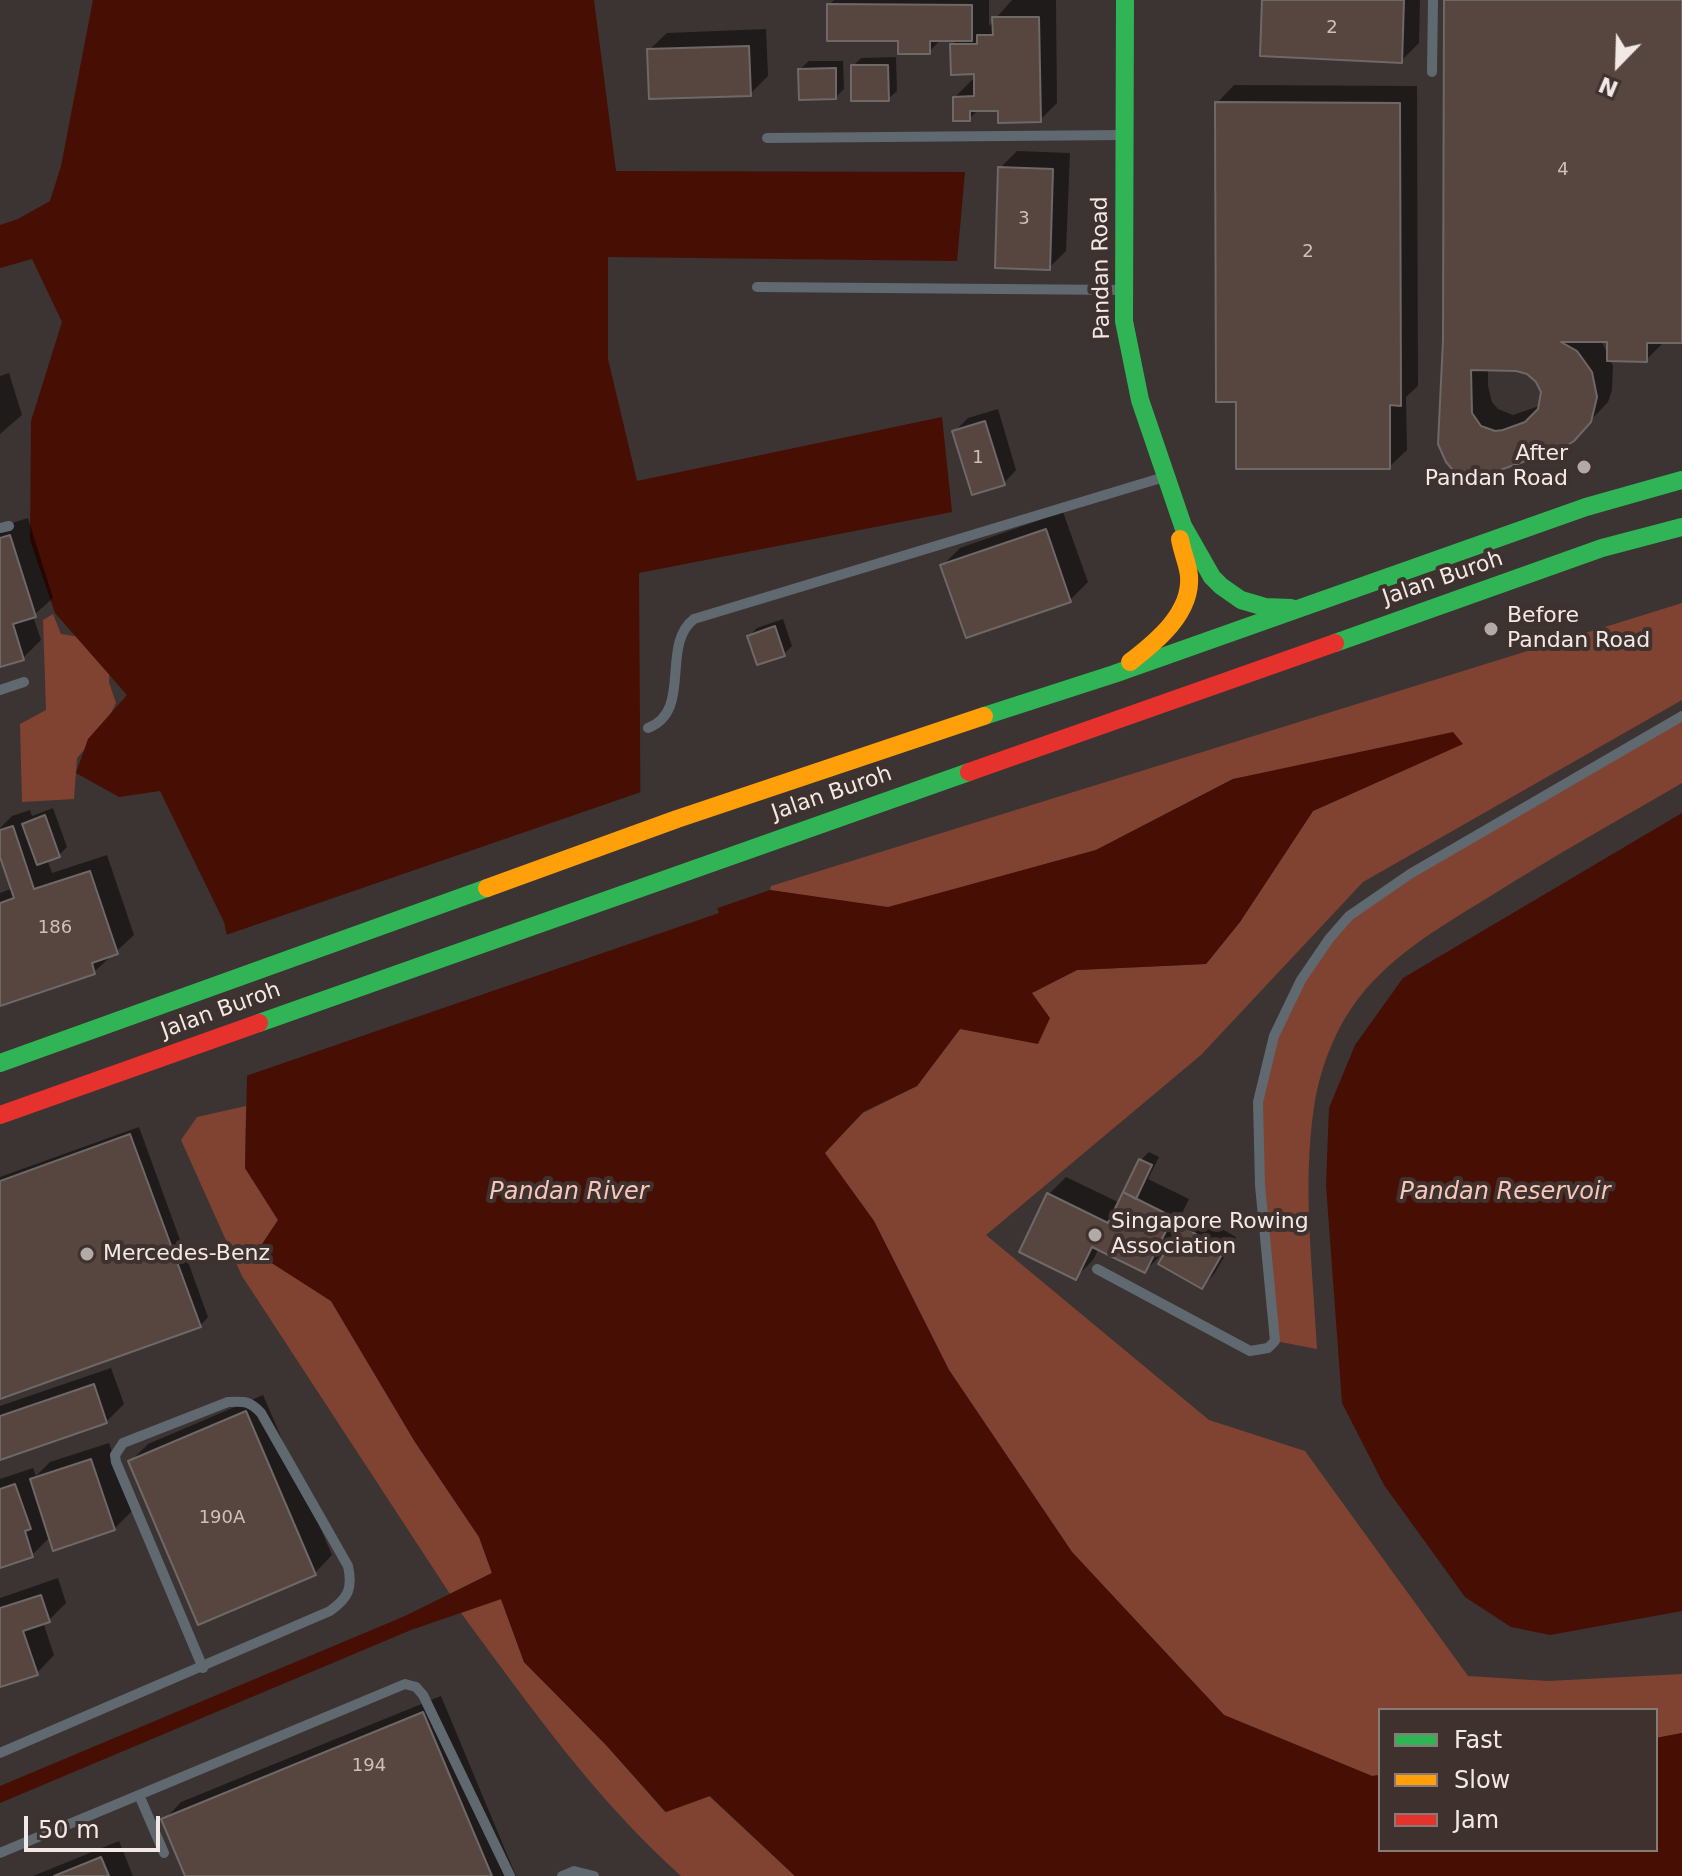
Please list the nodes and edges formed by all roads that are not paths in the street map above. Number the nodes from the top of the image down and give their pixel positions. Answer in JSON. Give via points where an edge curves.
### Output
{"nodes":[{"id":1,"x":1125,"y":0,"type":"edge"},
{"id":2,"x":1433,"y":0,"type":"edge"},
{"id":3,"x":1432,"y":72,"type":"dead end"},
{"id":4,"x":1125,"y":135,"type":"junction"},
{"id":5,"x":767,"y":138,"type":"dead end"},
{"id":6,"x":757,"y":287,"type":"dead end"},
{"id":7,"x":1124,"y":290,"type":"junction"},
{"id":8,"x":1164,"y":477,"type":"junction"},
{"id":9,"x":1682,"y":480,"type":"edge"},
{"id":10,"x":1183,"y":526,"type":"junction"},
{"id":11,"x":1682,"y":527,"type":"edge"},
{"id":12,"x":1296,"y":608,"type":"junction"},
{"id":13,"x":1114,"y":674,"type":"junction"},
{"id":14,"x":24,"y":682,"type":"dead end"},
{"id":15,"x":0,"y":690,"type":"edge"},
{"id":16,"x":1682,"y":716,"type":"edge"},
{"id":17,"x":648,"y":728,"type":"dead end"},
{"id":18,"x":0,"y":1063,"type":"edge"},
{"id":19,"x":0,"y":1115,"type":"edge"},
{"id":20,"x":1097,"y":1269,"type":"dead end"},
{"id":21,"x":203,"y":1668,"type":"junction"},
{"id":22,"x":0,"y":1753,"type":"edge"},
{"id":23,"x":139,"y":1795,"type":"junction"},
{"id":24,"x":0,"y":1853,"type":"edge"},
{"id":25,"x":164,"y":1853,"type":"dead end"},
{"id":26,"x":510,"y":1876,"type":"edge"},
{"id":27,"x":562,"y":1876,"type":"edge"},
{"id":28,"x":594,"y":1876,"type":"edge"}],
"edges":[{"from":1,"to":4,"type":"main road","name":"Pandan Road"},
{"from":2,"to":3,"type":"lane"},
{"from":4,"to":5,"type":"lane"},
{"from":4,"to":7,"type":"main road","name":"Pandan Road"},
{"from":6,"to":7,"type":"lane"},
{"from":7,"to":8,"type":"main road","name":"Pandan Road","via":[[1128,356]]},
{"from":8,"to":10,"type":"main road","name":"Pandan Road"},
{"from":8,"to":17,"type":"lane","via":[[694,619],[682,633],[670,710]]},
{"from":9,"to":12,"type":"main road","name":"Jalan Buroh","via":[[1586,507]]},
{"from":10,"to":12,"type":"main road","name":"Pandan Road","via":[[1229,594],[1261,608]]},
{"from":10,"to":13,"type":"main road","name":"Pandan Road","via":[[1180,542],[1190,580],[1186,596],[1161,637]]},
{"from":11,"to":19,"type":"main road","name":"Jalan Buroh","via":[[1602,548]]},
{"from":12,"to":13,"type":"main road","name":"Jalan Buroh"},
{"from":13,"to":18,"type":"main road","name":"Jalan Buroh","via":[[677,819]]},
{"from":14,"to":15,"type":"lane"},
{"from":16,"to":20,"type":"lane","via":[[1410,874],[1349,916],[1301,980],[1274,1036],[1258,1102],[1275,1341],[1268,1348],[1250,1351]]},
{"from":21,"to":21,"type":"lane","via":[[330,1611],[350,1591],[348,1566],[261,1413],[242,1401],[123,1443],[115,1455]]},
{"from":21,"to":22,"type":"lane"},
{"from":23,"to":24,"type":"lane"},
{"from":23,"to":25,"type":"lane"},
{"from":23,"to":26,"type":"lane","via":[[405,1684],[423,1695]]},
{"from":27,"to":28,"type":"lane","via":[[574,1871]]}]}
